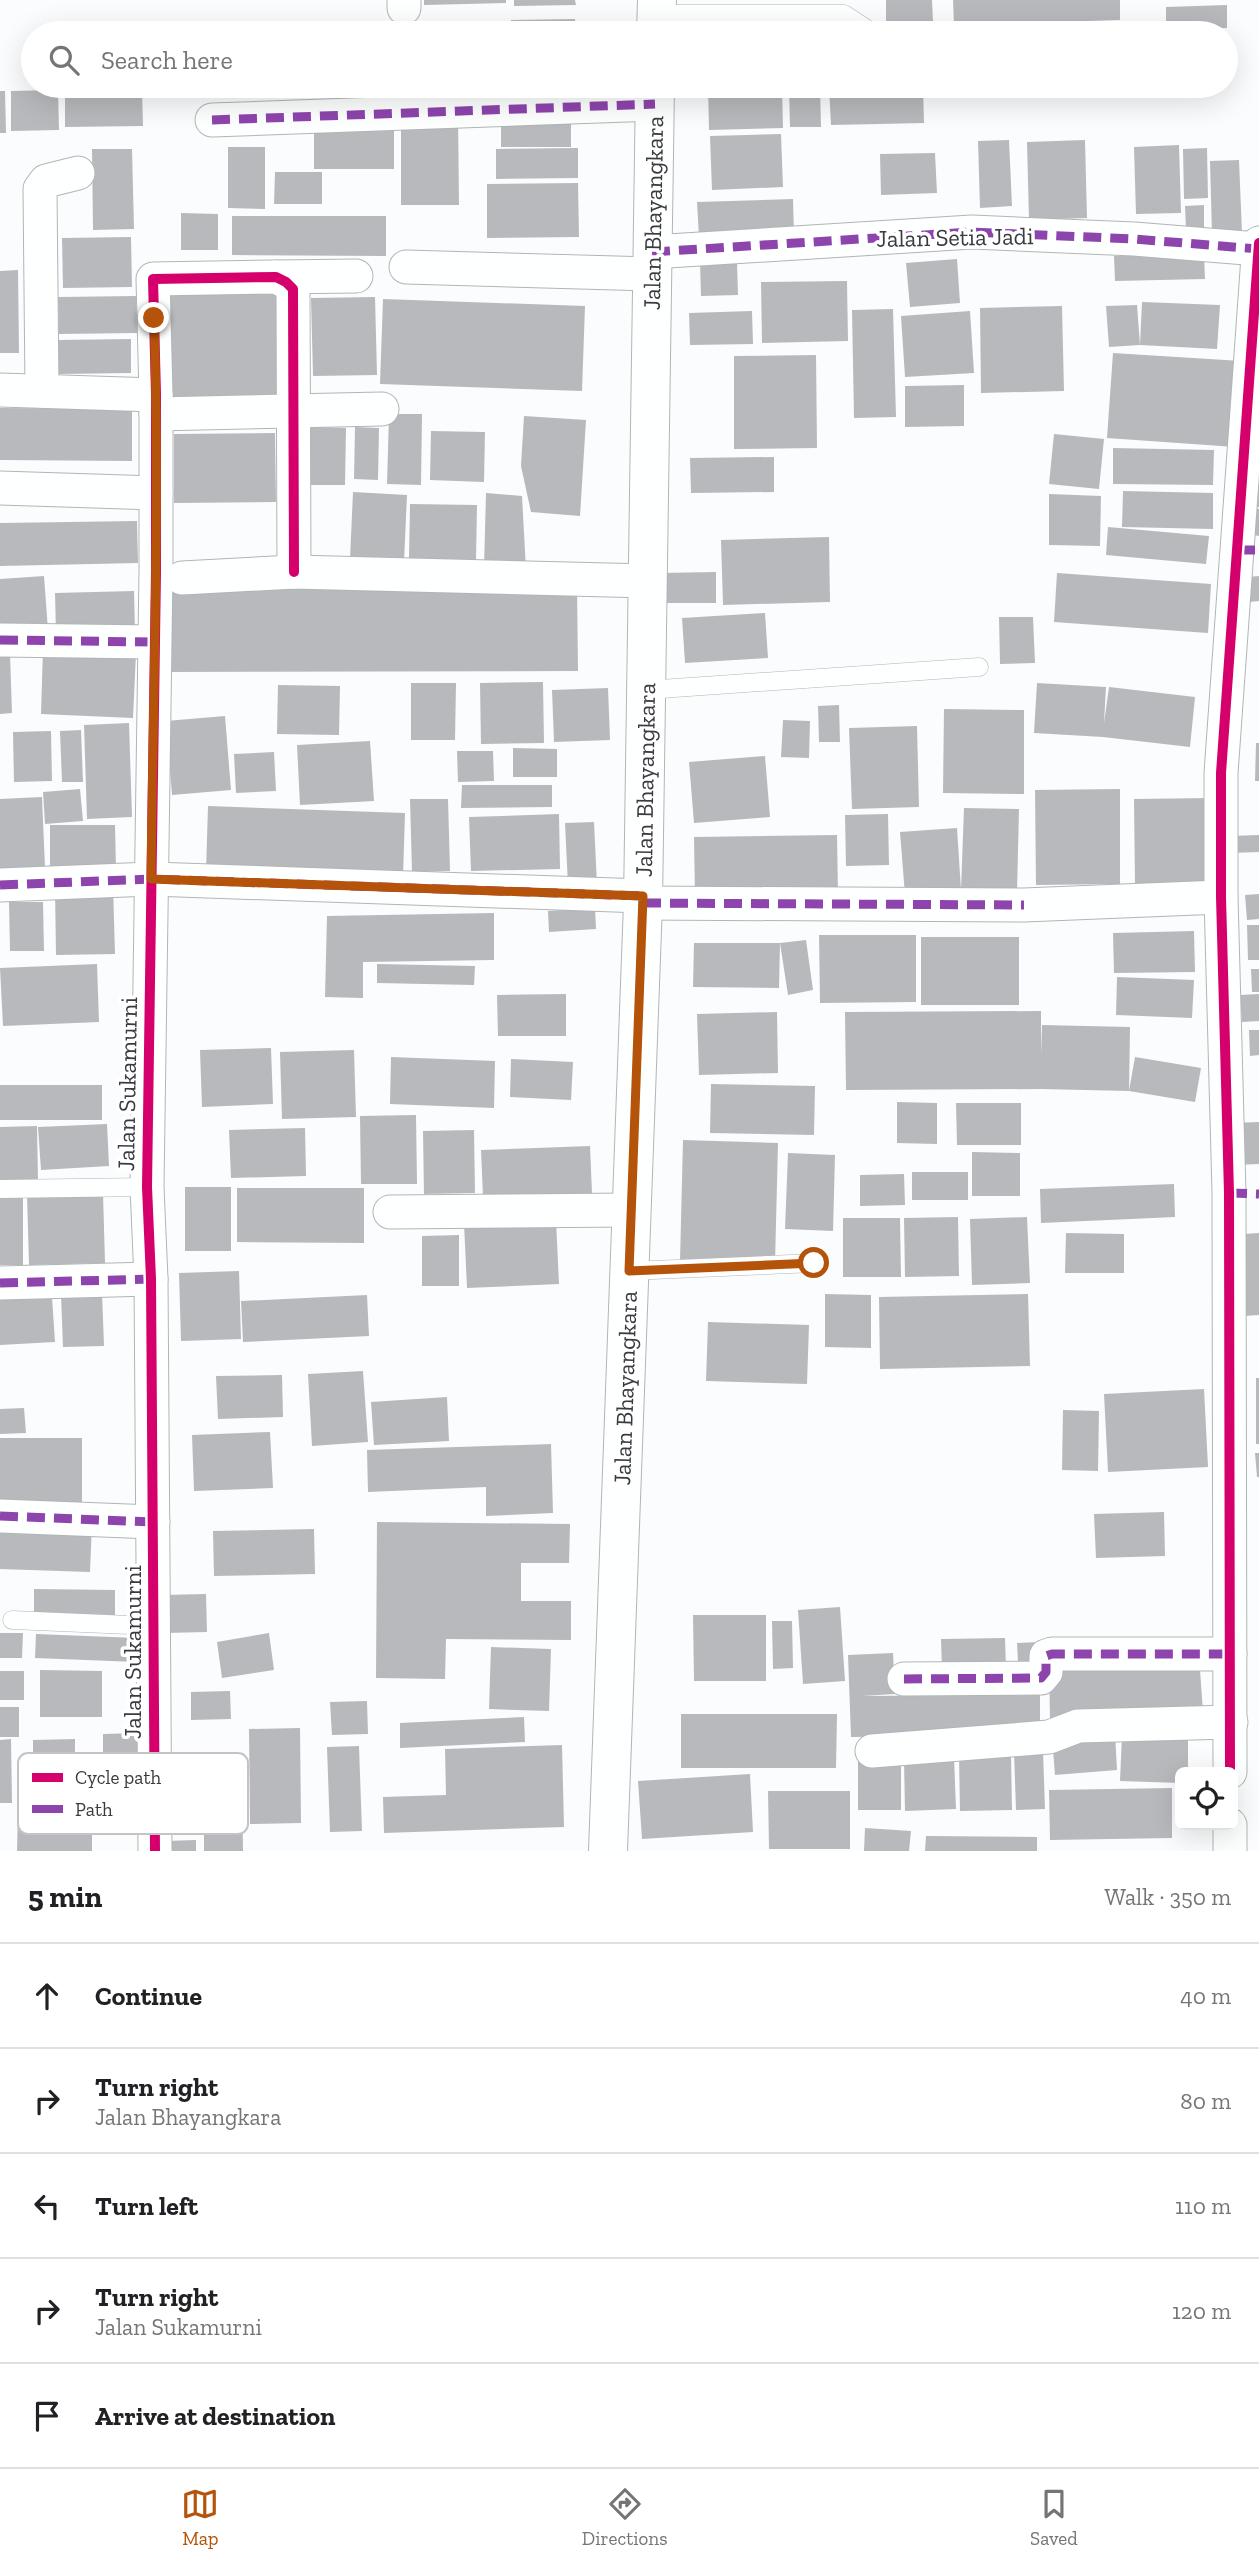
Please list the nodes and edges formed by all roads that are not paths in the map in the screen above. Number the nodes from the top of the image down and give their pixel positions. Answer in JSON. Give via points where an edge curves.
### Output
{"nodes":[{"id":1,"x":656,"y":16,"type":"edge"},
{"id":2,"x":855,"y":21,"type":"edge"},
{"id":3,"x":602,"y":98,"type":"edge"},
{"id":4,"x":655,"y":98,"type":"edge"},
{"id":5,"x":212,"y":120,"type":"dead end"},
{"id":6,"x":78,"y":173,"type":"dead end"},
{"id":7,"x":1259,"y":243,"type":"edge"},
{"id":8,"x":1259,"y":249,"type":"edge"},
{"id":9,"x":652,"y":263,"type":"junction"},
{"id":10,"x":406,"y":267,"type":"dead end"},
{"id":11,"x":356,"y":276,"type":"dead end"},
{"id":12,"x":276,"y":277,"type":"junction"},
{"id":13,"x":0,"y":390,"type":"edge"},
{"id":14,"x":42,"y":391,"type":"junction"},
{"id":15,"x":156,"y":405,"type":"junction"},
{"id":16,"x":382,"y":409,"type":"dead end"},
{"id":17,"x":293,"y":410,"type":"junction"},
{"id":18,"x":0,"y":488,"type":"edge"},
{"id":19,"x":156,"y":493,"type":"junction"},
{"id":20,"x":1248,"y":550,"type":"edge"},
{"id":21,"x":294,"y":572,"type":"junction"},
{"id":22,"x":182,"y":578,"type":"dead end"},
{"id":23,"x":649,"y":581,"type":"junction"},
{"id":24,"x":0,"y":640,"type":"edge"},
{"id":25,"x":154,"y":642,"type":"junction"},
{"id":26,"x":979,"y":667,"type":"dead end"},
{"id":27,"x":646,"y":690,"type":"junction"},
{"id":28,"x":151,"y":879,"type":"junction"},
{"id":29,"x":0,"y":885,"type":"edge"},
{"id":30,"x":1221,"y":897,"type":"junction"},
{"id":31,"x":643,"y":900,"type":"junction"},
{"id":32,"x":147,"y":1187,"type":"junction"},
{"id":33,"x":0,"y":1189,"type":"edge"},
{"id":34,"x":631,"y":1210,"type":"junction"},
{"id":35,"x":390,"y":1212,"type":"dead end"},
{"id":36,"x":814,"y":1263,"type":"dead end"},
{"id":37,"x":629,"y":1271,"type":"junction"},
{"id":38,"x":151,"y":1279,"type":"junction"},
{"id":39,"x":0,"y":1283,"type":"edge"},
{"id":40,"x":0,"y":1516,"type":"edge"},
{"id":41,"x":153,"y":1522,"type":"junction"},
{"id":42,"x":12,"y":1620,"type":"dead end"},
{"id":43,"x":153,"y":1626,"type":"junction"},
{"id":44,"x":1230,"y":1654,"type":"junction"},
{"id":45,"x":904,"y":1679,"type":"dead end"},
{"id":46,"x":1231,"y":1722,"type":"junction"},
{"id":47,"x":872,"y":1751,"type":"dead end"},
{"id":48,"x":154,"y":1753,"type":"edge"},
{"id":49,"x":1230,"y":1767,"type":"edge"},
{"id":50,"x":1230,"y":1830,"type":"edge"},
{"id":51,"x":608,"y":1851,"type":"edge"},
{"id":52,"x":1230,"y":1851,"type":"edge"}],
"edges":[{"from":1,"to":2,"type":"lane","via":[[844,14]]},
{"from":3,"to":5,"type":"street"},
{"from":4,"to":9,"type":"main road","name":"Jalan Bhayangkara"},
{"from":6,"to":14,"type":"street","via":[[46,181],[40,189]]},
{"from":7,"to":8,"type":"street"},
{"from":8,"to":9,"type":"street","name":"Jalan Setia Jadi","via":[[972,232]]},
{"from":8,"to":20,"type":"street"},
{"from":9,"to":10,"type":"street","name":"Jalan Setia Jadi"},
{"from":9,"to":23,"type":"main road","name":"Jalan Bhayangkara"},
{"from":11,"to":12,"type":"street"},
{"from":12,"to":15,"type":"street","name":"Jalan Sukamurni","via":[[153,279]]},
{"from":12,"to":17,"type":"street","via":[[293,289]]},
{"from":13,"to":14,"type":"street"},
{"from":14,"to":15,"type":"street"},
{"from":15,"to":17,"type":"street"},
{"from":15,"to":19,"type":"street","name":"Jalan Sukamurni"},
{"from":16,"to":17,"type":"street"},
{"from":17,"to":21,"type":"street"},
{"from":18,"to":19,"type":"street"},
{"from":19,"to":25,"type":"street","name":"Jalan Sukamurni"},
{"from":20,"to":30,"type":"street","via":[[1221,773]]},
{"from":21,"to":22,"type":"street"},
{"from":21,"to":23,"type":"street"},
{"from":23,"to":27,"type":"main road","name":"Jalan Bhayangkara"},
{"from":24,"to":25,"type":"street"},
{"from":25,"to":28,"type":"street","name":"Jalan Sukamurni"},
{"from":26,"to":27,"type":"lane"},
{"from":27,"to":31,"type":"main road","name":"Jalan Bhayangkara"},
{"from":28,"to":29,"type":"street"},
{"from":28,"to":31,"type":"street"},
{"from":28,"to":32,"type":"street","name":"Jalan Sukamurni"},
{"from":30,"to":31,"type":"street","via":[[1024,905]]},
{"from":30,"to":44,"type":"street","via":[[1229,1207]]},
{"from":31,"to":34,"type":"main road","name":"Jalan Bhayangkara"},
{"from":32,"to":33,"type":"lane"},
{"from":32,"to":38,"type":"street","name":"Jalan Sukamurni"},
{"from":34,"to":35,"type":"street"},
{"from":34,"to":37,"type":"main road","name":"Jalan Bhayangkara"},
{"from":36,"to":37,"type":"lane"},
{"from":37,"to":51,"type":"main road","name":"Jalan Bhayangkara"},
{"from":38,"to":39,"type":"street"},
{"from":38,"to":41,"type":"street","name":"Jalan Sukamurni"},
{"from":40,"to":41,"type":"street"},
{"from":41,"to":43,"type":"street","name":"Jalan Sukamurni"},
{"from":42,"to":43,"type":"lane"},
{"from":43,"to":48,"type":"street","name":"Jalan Sukamurni"},
{"from":44,"to":45,"type":"street","via":[[1052,1654],[1046,1656],[1046,1672],[1041,1678]]},
{"from":44,"to":46,"type":"street"},
{"from":46,"to":47,"type":"street","via":[[1078,1726],[1049,1737]]},
{"from":46,"to":49,"type":"street"},
{"from":50,"to":52,"type":"street"}]}
